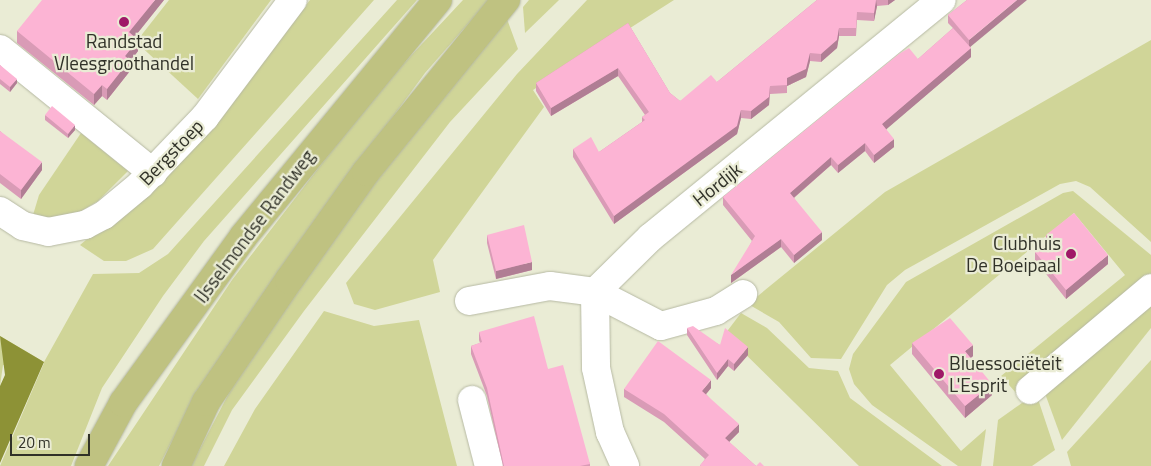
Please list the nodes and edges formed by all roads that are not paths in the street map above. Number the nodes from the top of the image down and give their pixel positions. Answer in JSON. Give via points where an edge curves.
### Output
{"nodes":[{"id":1,"x":293,"y":0,"type":"edge"},
{"id":2,"x":438,"y":0,"type":"edge"},
{"id":3,"x":506,"y":0,"type":"edge"},
{"id":4,"x":942,"y":0,"type":"edge"},
{"id":5,"x":0,"y":49,"type":"edge"},
{"id":6,"x":153,"y":173,"type":"junction"},
{"id":7,"x":4,"y":214,"type":"edge"},
{"id":8,"x":1151,"y":288,"type":"edge"},
{"id":9,"x":595,"y":292,"type":"junction"},
{"id":10,"x":744,"y":294,"type":"dead end"},
{"id":11,"x":469,"y":302,"type":"dead end"},
{"id":12,"x":1030,"y":390,"type":"dead end"},
{"id":13,"x":472,"y":400,"type":"dead end"},
{"id":14,"x":89,"y":466,"type":"edge"},
{"id":15,"x":176,"y":466,"type":"edge"},
{"id":16,"x":489,"y":466,"type":"edge"},
{"id":17,"x":625,"y":466,"type":"edge"}],
"edges":[{"from":1,"to":6,"type":"street","name":"Bergstoep","via":[[205,117]]},
{"from":2,"to":14,"type":"main road","name":"IJsselmondse Randweg","via":[[242,237],[123,402]]},
{"from":3,"to":15,"type":"main road","via":[[366,172],[289,280],[206,402]]},
{"from":4,"to":9,"type":"street","name":"Hordijk","via":[[651,237]]},
{"from":5,"to":6,"type":"street"},
{"from":6,"to":7,"type":"street","name":"Bergstoep","via":[[86,225],[48,232]]},
{"from":8,"to":12,"type":"street"},
{"from":9,"to":10,"type":"street","via":[[660,326],[716,311]]},
{"from":9,"to":11,"type":"street","via":[[550,286]]},
{"from":9,"to":17,"type":"street","via":[[596,368],[610,432]]},
{"from":13,"to":16,"type":"street"}]}
